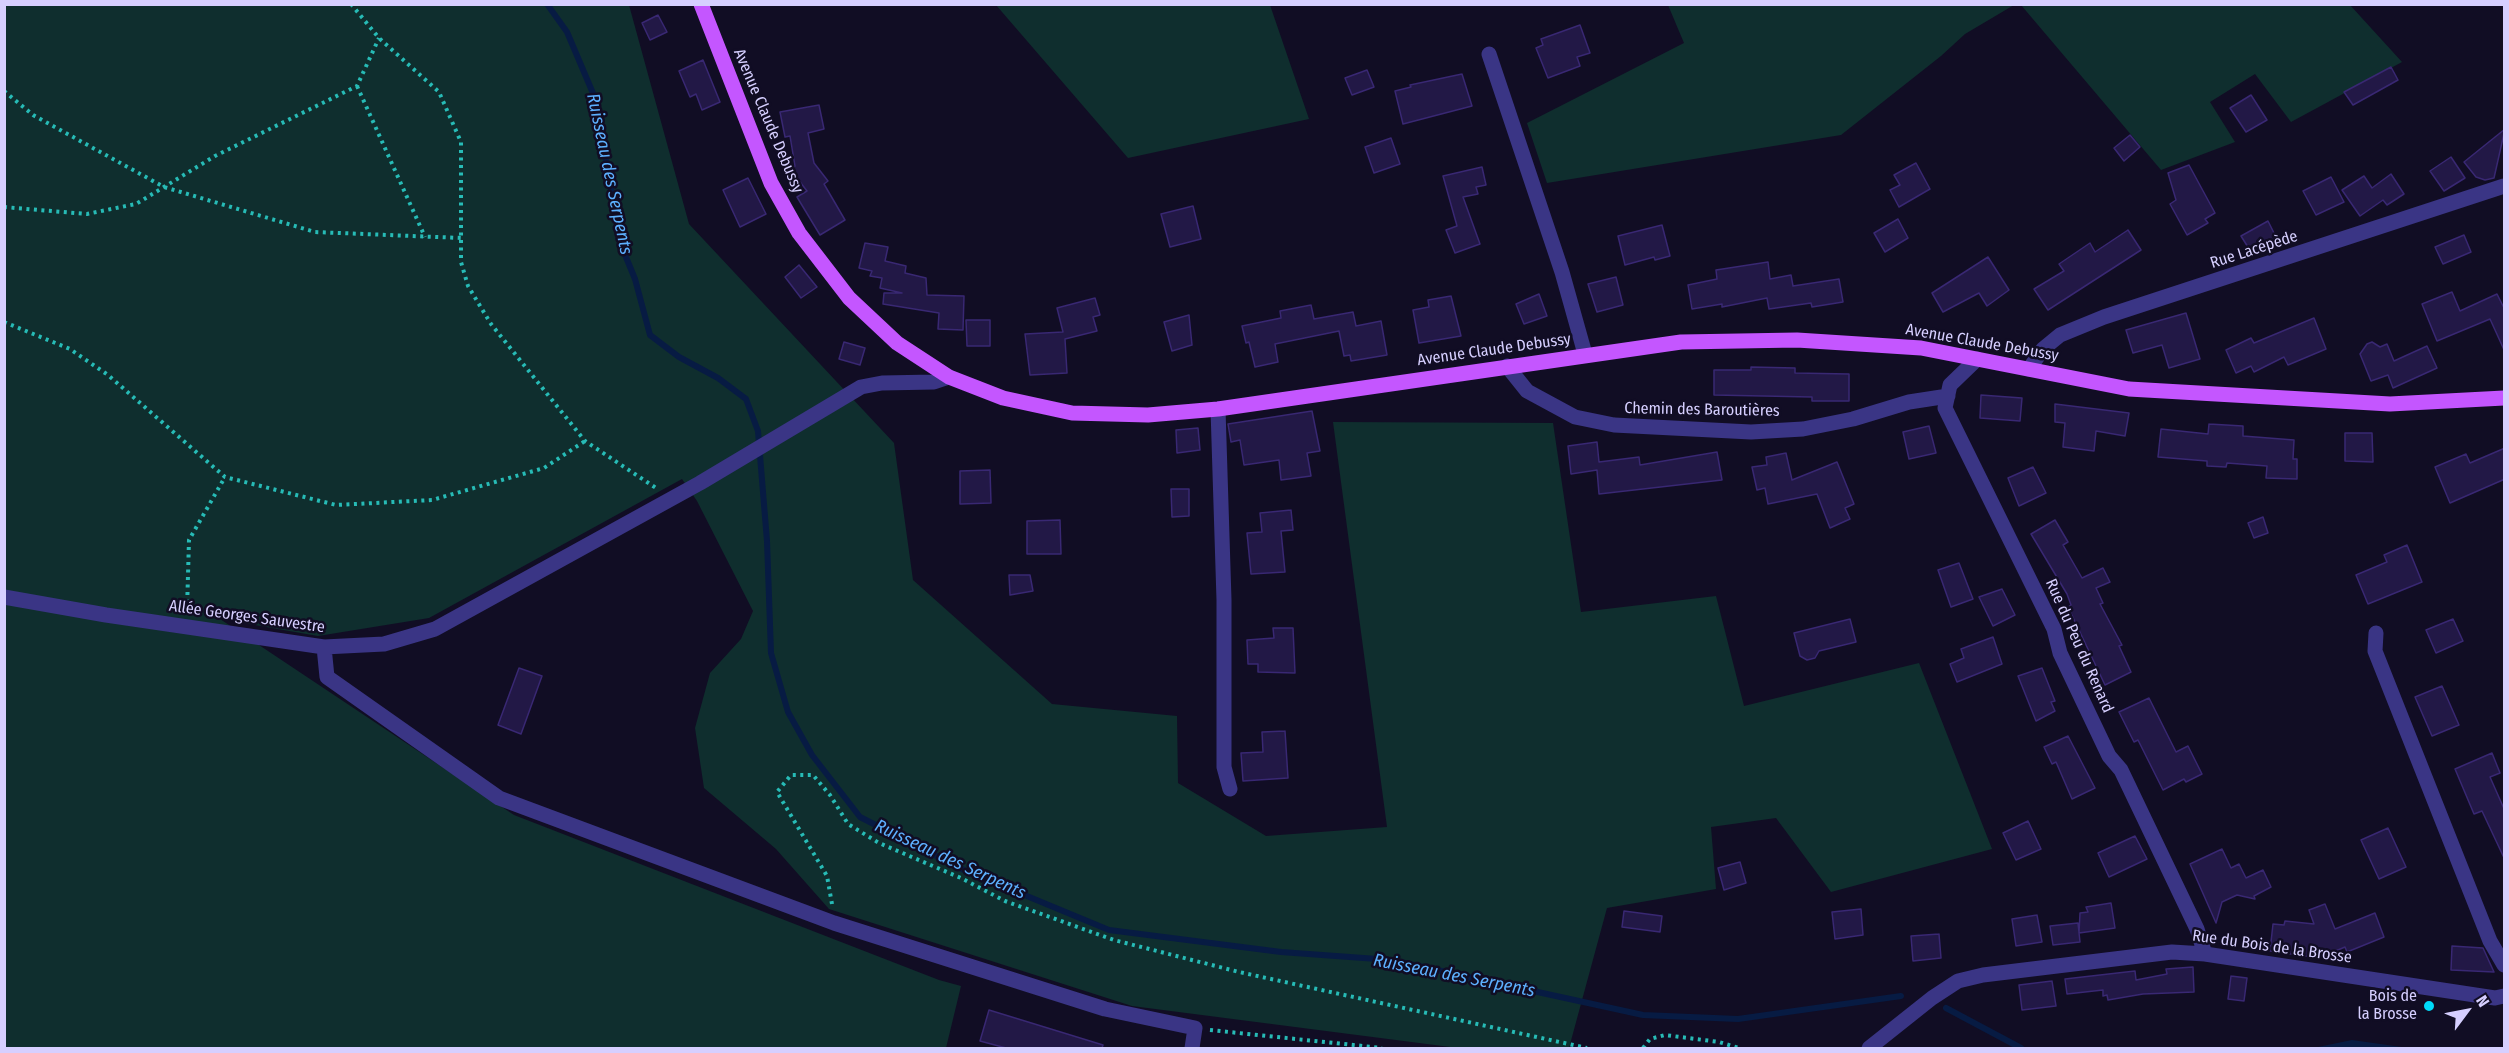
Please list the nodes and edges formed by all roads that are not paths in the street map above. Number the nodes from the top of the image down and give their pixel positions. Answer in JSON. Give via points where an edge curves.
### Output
{"nodes":[{"id":1,"x":701,"y":4,"type":"edge"},
{"id":2,"x":1489,"y":54,"type":"dead end"},
{"id":3,"x":2505,"y":186,"type":"edge"},
{"id":4,"x":1585,"y":354,"type":"junction"},
{"id":5,"x":1977,"y":359,"type":"junction"},
{"id":6,"x":1507,"y":366,"type":"junction"},
{"id":7,"x":2029,"y":369,"type":"junction"},
{"id":8,"x":949,"y":376,"type":"junction"},
{"id":9,"x":1948,"y":396,"type":"junction"},
{"id":10,"x":2505,"y":398,"type":"edge"},
{"id":11,"x":1218,"y":409,"type":"junction"},
{"id":12,"x":4,"y":597,"type":"edge"},
{"id":13,"x":2376,"y":633,"type":"dead end"},
{"id":14,"x":324,"y":647,"type":"junction"},
{"id":15,"x":1230,"y":789,"type":"dead end"},
{"id":16,"x":2205,"y":954,"type":"junction"},
{"id":17,"x":2505,"y":965,"type":"edge"},
{"id":18,"x":2505,"y":996,"type":"edge"},
{"id":19,"x":1191,"y":1048,"type":"edge"},
{"id":20,"x":1869,"y":1048,"type":"edge"}],
"edges":[{"from":1,"to":8,"type":"main road","name":"Avenue Claude Debussy","via":[[771,183],[799,233],[849,297],[897,343]]},
{"from":2,"to":4,"type":"street","via":[[1562,272]]},
{"from":3,"to":7,"type":"street","name":"Rue Lacépède","via":[[2104,317],[2060,335],[2043,349]]},
{"from":4,"to":5,"type":"main road","name":"Avenue Claude Debussy","via":[[1681,342],[1797,340],[1921,348]]},
{"from":4,"to":6,"type":"main road","name":"Avenue Claude Debussy"},
{"from":5,"to":7,"type":"main road","name":"Avenue Claude Debussy"},
{"from":5,"to":9,"type":"street","via":[[1950,385]]},
{"from":6,"to":9,"type":"street","name":"Chemin des Baroutières","via":[[1527,391],[1575,417],[1614,425],[1751,432],[1803,429]]},
{"from":6,"to":11,"type":"main road","name":"Avenue Claude Debussy"},
{"from":7,"to":10,"type":"main road","name":"Avenue Claude Debussy","via":[[2141,390],[2390,404]]},
{"from":8,"to":11,"type":"main road","name":"Avenue Claude Debussy","via":[[1003,398],[1072,413],[1148,415]]},
{"from":8,"to":14,"type":"street","name":"Allée Georges Sauvestre","via":[[934,382],[882,382],[861,387],[700,483],[435,629],[384,644]]},
{"from":9,"to":16,"type":"street","name":"Rue du Peu du Renard","via":[[1945,408],[2054,629],[2060,653],[2109,756],[2121,770],[2198,929]]},
{"from":11,"to":15,"type":"street","via":[[1224,767]]},
{"from":12,"to":14,"type":"street","name":"Allée Georges Sauvestre"},
{"from":13,"to":17,"type":"street","via":[[2374,651],[2490,940]]},
{"from":14,"to":19,"type":"street","via":[[327,677],[500,798],[834,922],[1105,1009],[1195,1028]]},
{"from":16,"to":18,"type":"street","name":"Rue du Bois de la Brosse","via":[[2495,998]]},
{"from":16,"to":20,"type":"street","name":"Rue du Bois de la Brosse","via":[[2172,952],[1959,981]]}]}
